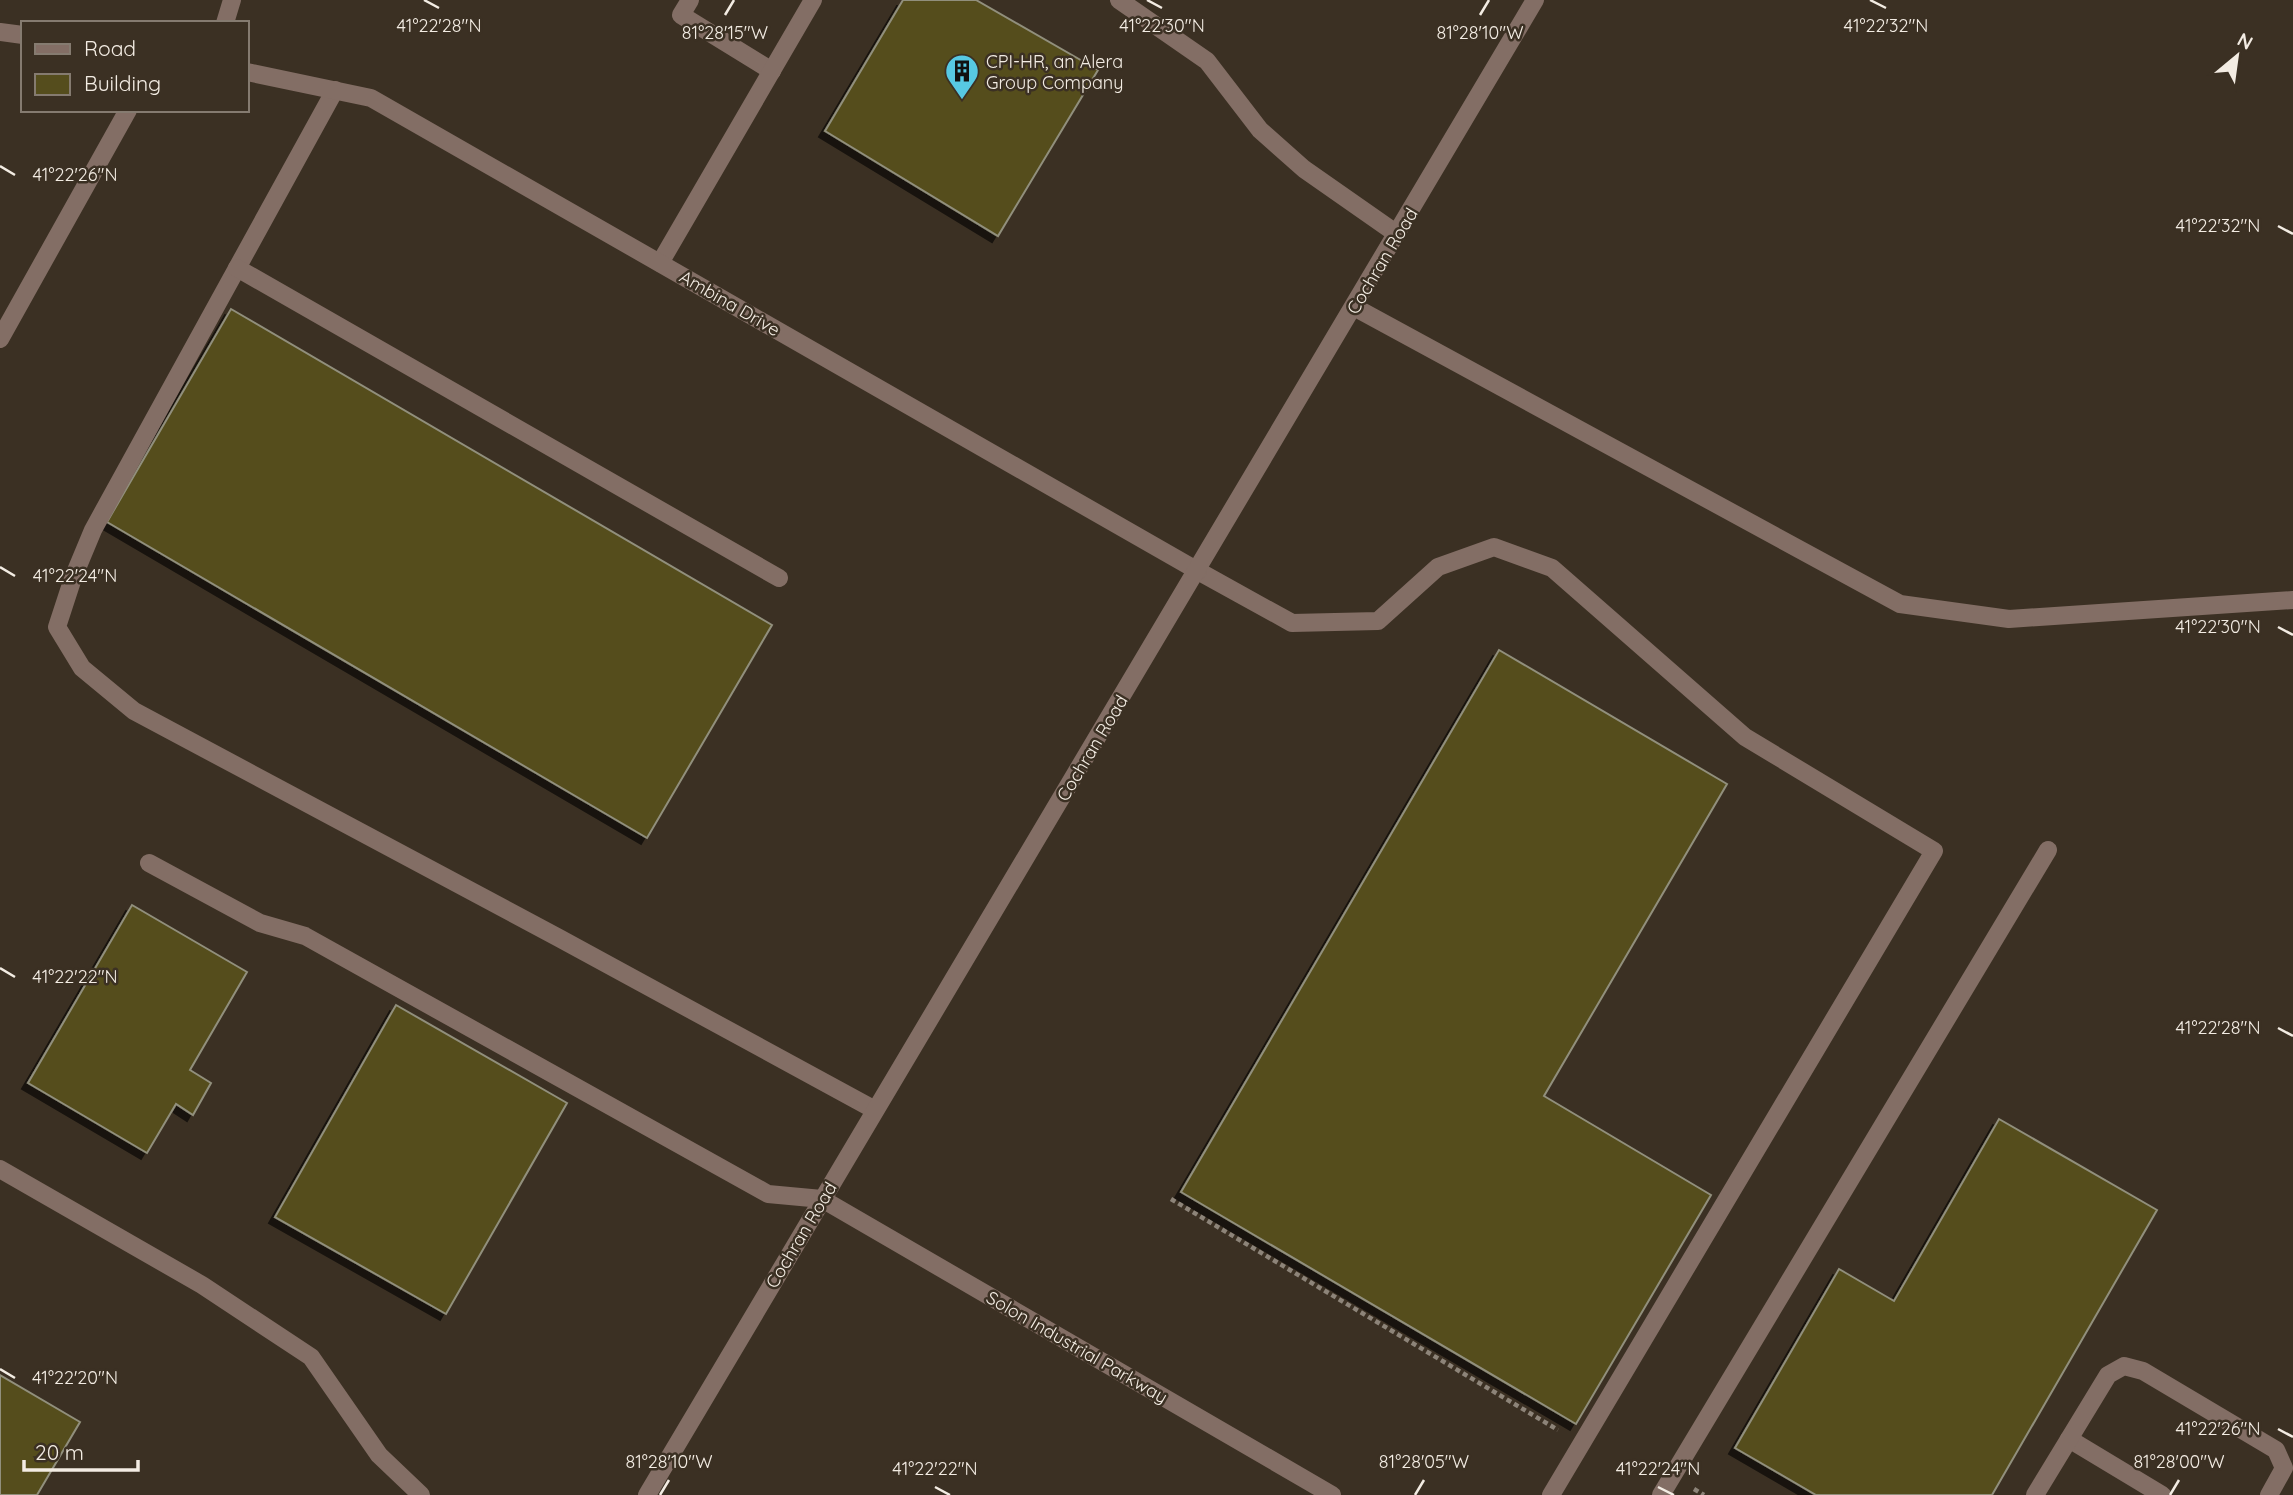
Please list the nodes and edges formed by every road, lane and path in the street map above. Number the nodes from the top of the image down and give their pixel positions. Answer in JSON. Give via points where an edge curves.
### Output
{"nodes":[{"id":1,"x":232,"y":0,"type":"edge"},
{"id":2,"x":690,"y":0,"type":"edge"},
{"id":3,"x":813,"y":0,"type":"edge"},
{"id":4,"x":1119,"y":0,"type":"edge"},
{"id":5,"x":1535,"y":0,"type":"edge"},
{"id":6,"x":227,"y":21,"type":"edge"},
{"id":7,"x":0,"y":32,"type":"edge"},
{"id":8,"x":21,"y":35,"type":"edge"},
{"id":9,"x":772,"y":71,"type":"junction"},
{"id":10,"x":248,"y":72,"type":"edge"},
{"id":11,"x":335,"y":90,"type":"junction"},
{"id":12,"x":127,"y":112,"type":"edge"},
{"id":13,"x":1397,"y":234,"type":"junction"},
{"id":14,"x":660,"y":263,"type":"junction"},
{"id":15,"x":237,"y":268,"type":"junction"},
{"id":16,"x":1354,"y":307,"type":"junction"},
{"id":17,"x":0,"y":339,"type":"edge"},
{"id":18,"x":1198,"y":571,"type":"junction"},
{"id":19,"x":779,"y":578,"type":"dead end"},
{"id":20,"x":2293,"y":600,"type":"edge"},
{"id":21,"x":2048,"y":850,"type":"dead end"},
{"id":22,"x":149,"y":863,"type":"dead end"},
{"id":23,"x":875,"y":1110,"type":"junction"},
{"id":24,"x":0,"y":1168,"type":"edge"},
{"id":25,"x":822,"y":1199,"type":"junction"},
{"id":26,"x":1171,"y":1199,"type":"dead end"},
{"id":27,"x":2069,"y":1439,"type":"junction"},
{"id":28,"x":1581,"y":1444,"type":"junction"},
{"id":29,"x":421,"y":1495,"type":"edge"},
{"id":30,"x":647,"y":1495,"type":"edge"},
{"id":31,"x":1332,"y":1495,"type":"edge"},
{"id":32,"x":1550,"y":1495,"type":"edge"},
{"id":33,"x":1661,"y":1495,"type":"edge"},
{"id":34,"x":2035,"y":1495,"type":"edge"},
{"id":35,"x":2161,"y":1495,"type":"edge"},
{"id":36,"x":2269,"y":1495,"type":"edge"}],
"edges":[{"from":1,"to":6,"type":"street"},
{"from":2,"to":9,"type":"street","via":[[681,15]]},
{"from":3,"to":9,"type":"street"},
{"from":4,"to":13,"type":"street","via":[[1207,61],[1260,130],[1304,169]]},
{"from":5,"to":13,"type":"street","name":"Cochran Road"},
{"from":7,"to":8,"type":"street"},
{"from":9,"to":14,"type":"street"},
{"from":10,"to":11,"type":"street","name":"Ambina Drive"},
{"from":11,"to":14,"type":"street","name":"Ambina Drive","via":[[371,98]]},
{"from":11,"to":15,"type":"street"},
{"from":12,"to":17,"type":"street"},
{"from":13,"to":16,"type":"street","name":"Cochran Road"},
{"from":14,"to":18,"type":"street","name":"Ambina Drive"},
{"from":15,"to":19,"type":"street"},
{"from":15,"to":23,"type":"street","via":[[93,530],[73,578],[57,627],[82,668],[134,711]]},
{"from":16,"to":18,"type":"street","name":"Cochran Road"},
{"from":16,"to":20,"type":"street","via":[[1900,604],[2009,619]]},
{"from":18,"to":23,"type":"street","name":"Cochran Road"},
{"from":18,"to":28,"type":"street","name":"Ambina Drive","via":[[1293,624],[1378,621],[1438,567],[1493,547],[1552,568],[1745,737],[1934,851]]},
{"from":21,"to":33,"type":"street"},
{"from":22,"to":25,"type":"street","via":[[260,923],[305,936],[768,1194]]},
{"from":23,"to":25,"type":"street","name":"Cochran Road"},
{"from":24,"to":29,"type":"street","via":[[202,1285],[312,1357],[379,1455]]},
{"from":25,"to":30,"type":"street","name":"Cochran Road"},
{"from":25,"to":31,"type":"street","name":"Solon Industrial Parkway"},
{"from":26,"to":28,"type":"path"},
{"from":27,"to":34,"type":"street"},
{"from":27,"to":35,"type":"street"},
{"from":27,"to":36,"type":"street","via":[[2108,1375],[2124,1366],[2143,1371],[2276,1450],[2284,1468]]},
{"from":28,"to":32,"type":"street"}]}
